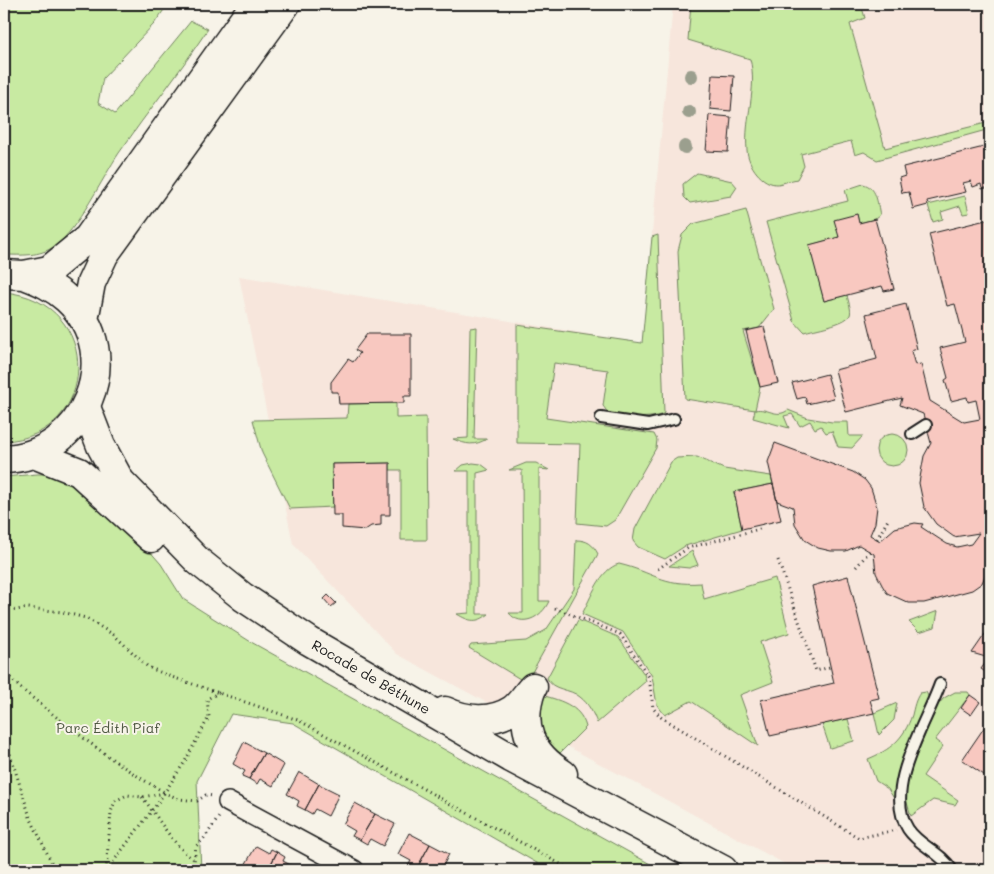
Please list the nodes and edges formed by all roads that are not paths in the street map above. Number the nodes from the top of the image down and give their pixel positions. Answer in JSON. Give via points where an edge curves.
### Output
{"nodes":[{"id":1,"x":255,"y":4,"type":"edge"},
{"id":2,"x":286,"y":4,"type":"edge"},
{"id":3,"x":14,"y":274,"type":"edge"},
{"id":4,"x":84,"y":320,"type":"junction"},
{"id":5,"x":86,"y":407,"type":"junction"},
{"id":6,"x":601,"y":418,"type":"dead end"},
{"id":7,"x":674,"y":419,"type":"dead end"},
{"id":8,"x":926,"y":425,"type":"dead end"},
{"id":9,"x":912,"y":434,"type":"dead end"},
{"id":10,"x":34,"y":454,"type":"junction"},
{"id":11,"x":4,"y":459,"type":"edge"},
{"id":12,"x":358,"y":669,"type":"junction"},
{"id":13,"x":940,"y":684,"type":"dead end"},
{"id":14,"x":228,"y":802,"type":"road end"},
{"id":15,"x":634,"y":823,"type":"junction"},
{"id":16,"x":354,"y":870,"type":"edge"},
{"id":17,"x":689,"y":870,"type":"edge"},
{"id":18,"x":723,"y":870,"type":"edge"},
{"id":19,"x":952,"y":870,"type":"edge"}],
"edges":[{"from":1,"to":3,"type":"main road","via":[[88,238],[50,270]]},
{"from":2,"to":4,"type":"main road","via":[[104,255],[91,282]]},
{"from":3,"to":4,"type":"main road","via":[[48,284],[68,300]]},
{"from":4,"to":5,"type":"main road","via":[[96,363]]},
{"from":5,"to":10,"type":"main road","via":[[73,427],[55,443]]},
{"from":5,"to":12,"type":"main road","name":"Rocade de Béthune","via":[[120,481],[198,561],[243,597]]},
{"from":6,"to":7,"type":"lane","via":[[648,425]]},
{"from":8,"to":9,"type":"lane"},
{"from":10,"to":11,"type":"main road"},
{"from":10,"to":17,"type":"main road","name":"Rocade de Béthune","via":[[79,472],[202,586],[294,649]]},
{"from":12,"to":15,"type":"main road","name":"Rocade de Béthune","via":[[511,758]]},
{"from":12,"to":15,"type":"main road","via":[[458,717],[487,720],[514,710],[533,687],[526,706],[526,720],[539,755],[564,775],[612,800]]},
{"from":13,"to":19,"type":"lane","via":[[906,764],[900,790],[907,828]]},
{"from":14,"to":16,"type":"street"},
{"from":15,"to":18,"type":"main road","name":"Rocade de Béthune"}]}
